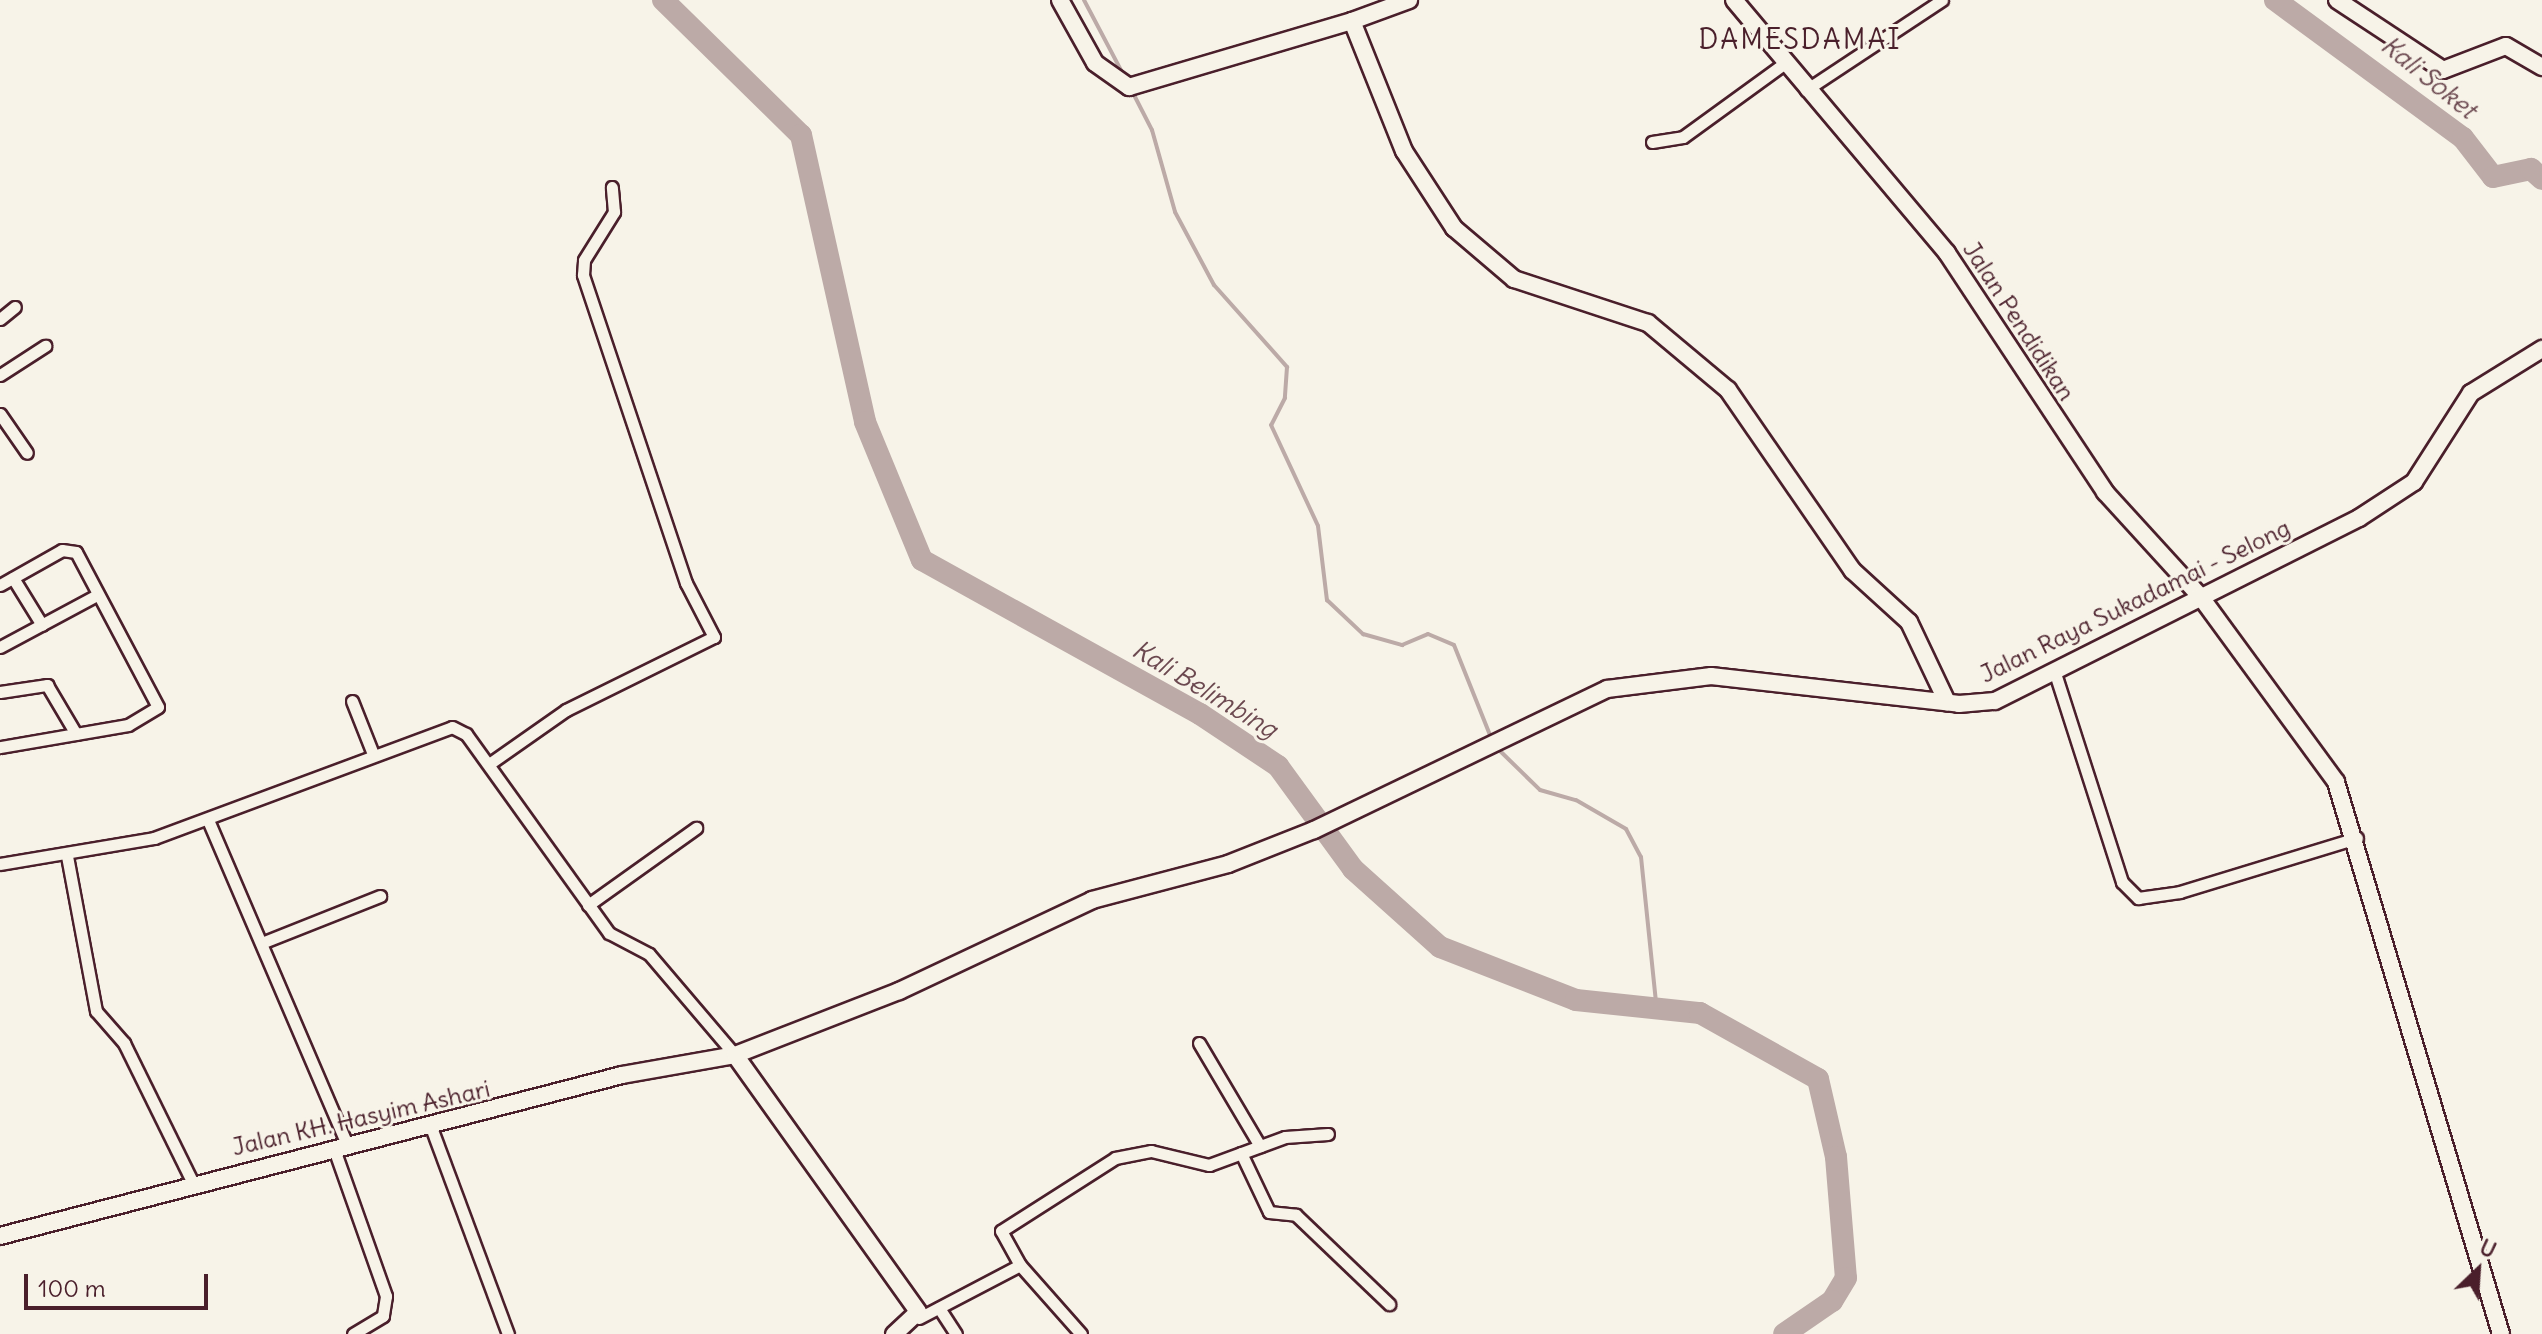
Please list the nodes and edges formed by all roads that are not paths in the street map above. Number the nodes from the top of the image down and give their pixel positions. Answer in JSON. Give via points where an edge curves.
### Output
{"nodes":[{"id":1,"x":1060,"y":0,"type":"edge"},
{"id":2,"x":1409,"y":0,"type":"edge"},
{"id":3,"x":1942,"y":0,"type":"edge"},
{"id":4,"x":2337,"y":0,"type":"edge"},
{"id":5,"x":1740,"y":2,"type":"edge"},
{"id":6,"x":1352,"y":21,"type":"junction"},
{"id":7,"x":1785,"y":63,"type":"junction"},
{"id":8,"x":2542,"y":67,"type":"edge"},
{"id":9,"x":1806,"y":90,"type":"junction"},
{"id":10,"x":1652,"y":142,"type":"dead end"},
{"id":11,"x":612,"y":187,"type":"dead end"},
{"id":12,"x":15,"y":307,"type":"dead end"},
{"id":13,"x":0,"y":319,"type":"edge"},
{"id":14,"x":45,"y":346,"type":"dead end"},
{"id":15,"x":2542,"y":349,"type":"edge"},
{"id":16,"x":0,"y":375,"type":"edge"},
{"id":17,"x":0,"y":414,"type":"edge"},
{"id":18,"x":27,"y":453,"type":"dead end"},
{"id":19,"x":13,"y":578,"type":"junction"},
{"id":20,"x":0,"y":585,"type":"edge"},
{"id":21,"x":97,"y":595,"type":"junction"},
{"id":22,"x":2200,"y":596,"type":"junction"},
{"id":23,"x":42,"y":625,"type":"junction"},
{"id":24,"x":0,"y":647,"type":"edge"},
{"id":25,"x":2054,"y":670,"type":"junction"},
{"id":26,"x":0,"y":692,"type":"edge"},
{"id":27,"x":352,"y":701,"type":"dead end"},
{"id":28,"x":1947,"y":702,"type":"junction"},
{"id":29,"x":76,"y":734,"type":"junction"},
{"id":30,"x":0,"y":747,"type":"edge"},
{"id":31,"x":373,"y":754,"type":"junction"},
{"id":32,"x":489,"y":764,"type":"junction"},
{"id":33,"x":208,"y":820,"type":"junction"},
{"id":34,"x":696,"y":828,"type":"dead end"},
{"id":35,"x":1318,"y":828,"type":"joint"},
{"id":36,"x":2357,"y":838,"type":"junction"},
{"id":37,"x":67,"y":856,"type":"junction"},
{"id":38,"x":0,"y":864,"type":"edge"},
{"id":39,"x":380,"y":896,"type":"dead end"},
{"id":40,"x":588,"y":905,"type":"junction"},
{"id":41,"x":264,"y":942,"type":"junction"},
{"id":42,"x":1199,"y":1043,"type":"dead end"},
{"id":43,"x":735,"y":1055,"type":"junction"},
{"id":44,"x":431,"y":1127,"type":"junction"},
{"id":45,"x":1328,"y":1134,"type":"dead end"},
{"id":46,"x":1260,"y":1146,"type":"junction"},
{"id":47,"x":341,"y":1147,"type":"junction"},
{"id":48,"x":1241,"y":1153,"type":"junction"},
{"id":49,"x":192,"y":1181,"type":"junction"},
{"id":50,"x":0,"y":1236,"type":"edge"},
{"id":51,"x":1020,"y":1265,"type":"junction"},
{"id":52,"x":1389,"y":1304,"type":"dead end"},
{"id":53,"x":939,"y":1308,"type":"junction"},
{"id":54,"x":919,"y":1318,"type":"junction"},
{"id":55,"x":353,"y":1334,"type":"edge"},
{"id":56,"x":508,"y":1334,"type":"edge"},
{"id":57,"x":894,"y":1334,"type":"edge"},
{"id":58,"x":956,"y":1334,"type":"edge"},
{"id":59,"x":1081,"y":1334,"type":"edge"},
{"id":60,"x":2501,"y":1334,"type":"edge"}],
"edges":[{"from":1,"to":6,"type":"street","via":[[1095,63],[1129,87]]},
{"from":2,"to":6,"type":"street"},
{"from":3,"to":9,"type":"street"},
{"from":4,"to":8,"type":"street","via":[[2443,70],[2506,46]]},
{"from":5,"to":7,"type":"street","name":"Jalan Pendidikan"},
{"from":6,"to":28,"type":"street","via":[[1404,151],[1454,228],[1514,279],[1648,323],[1728,390],[1852,570],[1909,622]]},
{"from":7,"to":9,"type":"street","name":"Jalan Pendidikan"},
{"from":7,"to":10,"type":"street","via":[[1683,137]]},
{"from":9,"to":22,"type":"street","name":"Jalan Pendidikan","via":[[1947,253],[2105,492]]},
{"from":11,"to":32,"type":"street","via":[[614,212],[584,260],[583,275],[680,566],[714,637],[566,710]]},
{"from":12,"to":13,"type":"street"},
{"from":14,"to":16,"type":"street"},
{"from":15,"to":22,"type":"street","name":"Jalan Raya Sukadamai - Selong","via":[[2471,393],[2414,482],[2359,518]]},
{"from":17,"to":18,"type":"street"},
{"from":19,"to":20,"type":"street"},
{"from":19,"to":21,"type":"street","via":[[72,550]]},
{"from":19,"to":23,"type":"street"},
{"from":21,"to":23,"type":"street"},
{"from":21,"to":29,"type":"street","via":[[158,707],[128,725]]},
{"from":22,"to":25,"type":"street","name":"Jalan Raya Sukadamai - Selong"},
{"from":22,"to":36,"type":"street","name":"Jalan Pendidikan","via":[[2336,782]]},
{"from":23,"to":24,"type":"street"},
{"from":25,"to":28,"type":"street","name":"Jalan Raya Sukadamai - Selong","via":[[1995,701]]},
{"from":25,"to":36,"type":"street","via":[[2122,882],[2138,898],[2180,892]]},
{"from":26,"to":29,"type":"street","via":[[47,685]]},
{"from":27,"to":31,"type":"street"},
{"from":28,"to":35,"type":"street","name":"Jalan Raya Sukadamai - Selong","via":[[1711,676],[1607,689]]},
{"from":29,"to":30,"type":"street"},
{"from":31,"to":32,"type":"street","via":[[452,727]]},
{"from":31,"to":33,"type":"street"},
{"from":32,"to":40,"type":"street"},
{"from":33,"to":37,"type":"street"},
{"from":33,"to":41,"type":"street"},
{"from":34,"to":40,"type":"street"},
{"from":35,"to":43,"type":"street","name":"Jalan KH. Hasyim Ashari","via":[[1228,864],[1092,900],[899,991]]},
{"from":36,"to":60,"type":"street","name":"Jalan Pendidikan"},
{"from":37,"to":38,"type":"street"},
{"from":37,"to":49,"type":"street","via":[[96,1011],[124,1043]]},
{"from":39,"to":41,"type":"street"},
{"from":40,"to":43,"type":"street","via":[[614,937],[649,954]]},
{"from":41,"to":47,"type":"street"},
{"from":42,"to":46,"type":"street"},
{"from":43,"to":44,"type":"street","name":"Jalan KH. Hasyim Ashari","via":[[622,1075]]},
{"from":43,"to":54,"type":"street"},
{"from":44,"to":47,"type":"street","name":"Jalan KH. Hasyim Ashari"},
{"from":44,"to":56,"type":"street"},
{"from":45,"to":46,"type":"street"},
{"from":46,"to":48,"type":"street"},
{"from":47,"to":49,"type":"street","name":"Jalan KH. Hasyim Ashari"},
{"from":47,"to":55,"type":"street","via":[[386,1296],[383,1316]]},
{"from":48,"to":51,"type":"street","via":[[1201,1166],[1151,1151],[1115,1158],[1001,1231]]},
{"from":48,"to":52,"type":"street","via":[[1269,1212],[1296,1215]]},
{"from":49,"to":50,"type":"street","name":"Jalan KH. Hasyim Ashari"},
{"from":51,"to":53,"type":"street"},
{"from":51,"to":59,"type":"street"},
{"from":53,"to":54,"type":"street"},
{"from":53,"to":58,"type":"street"},
{"from":54,"to":57,"type":"street"}]}
